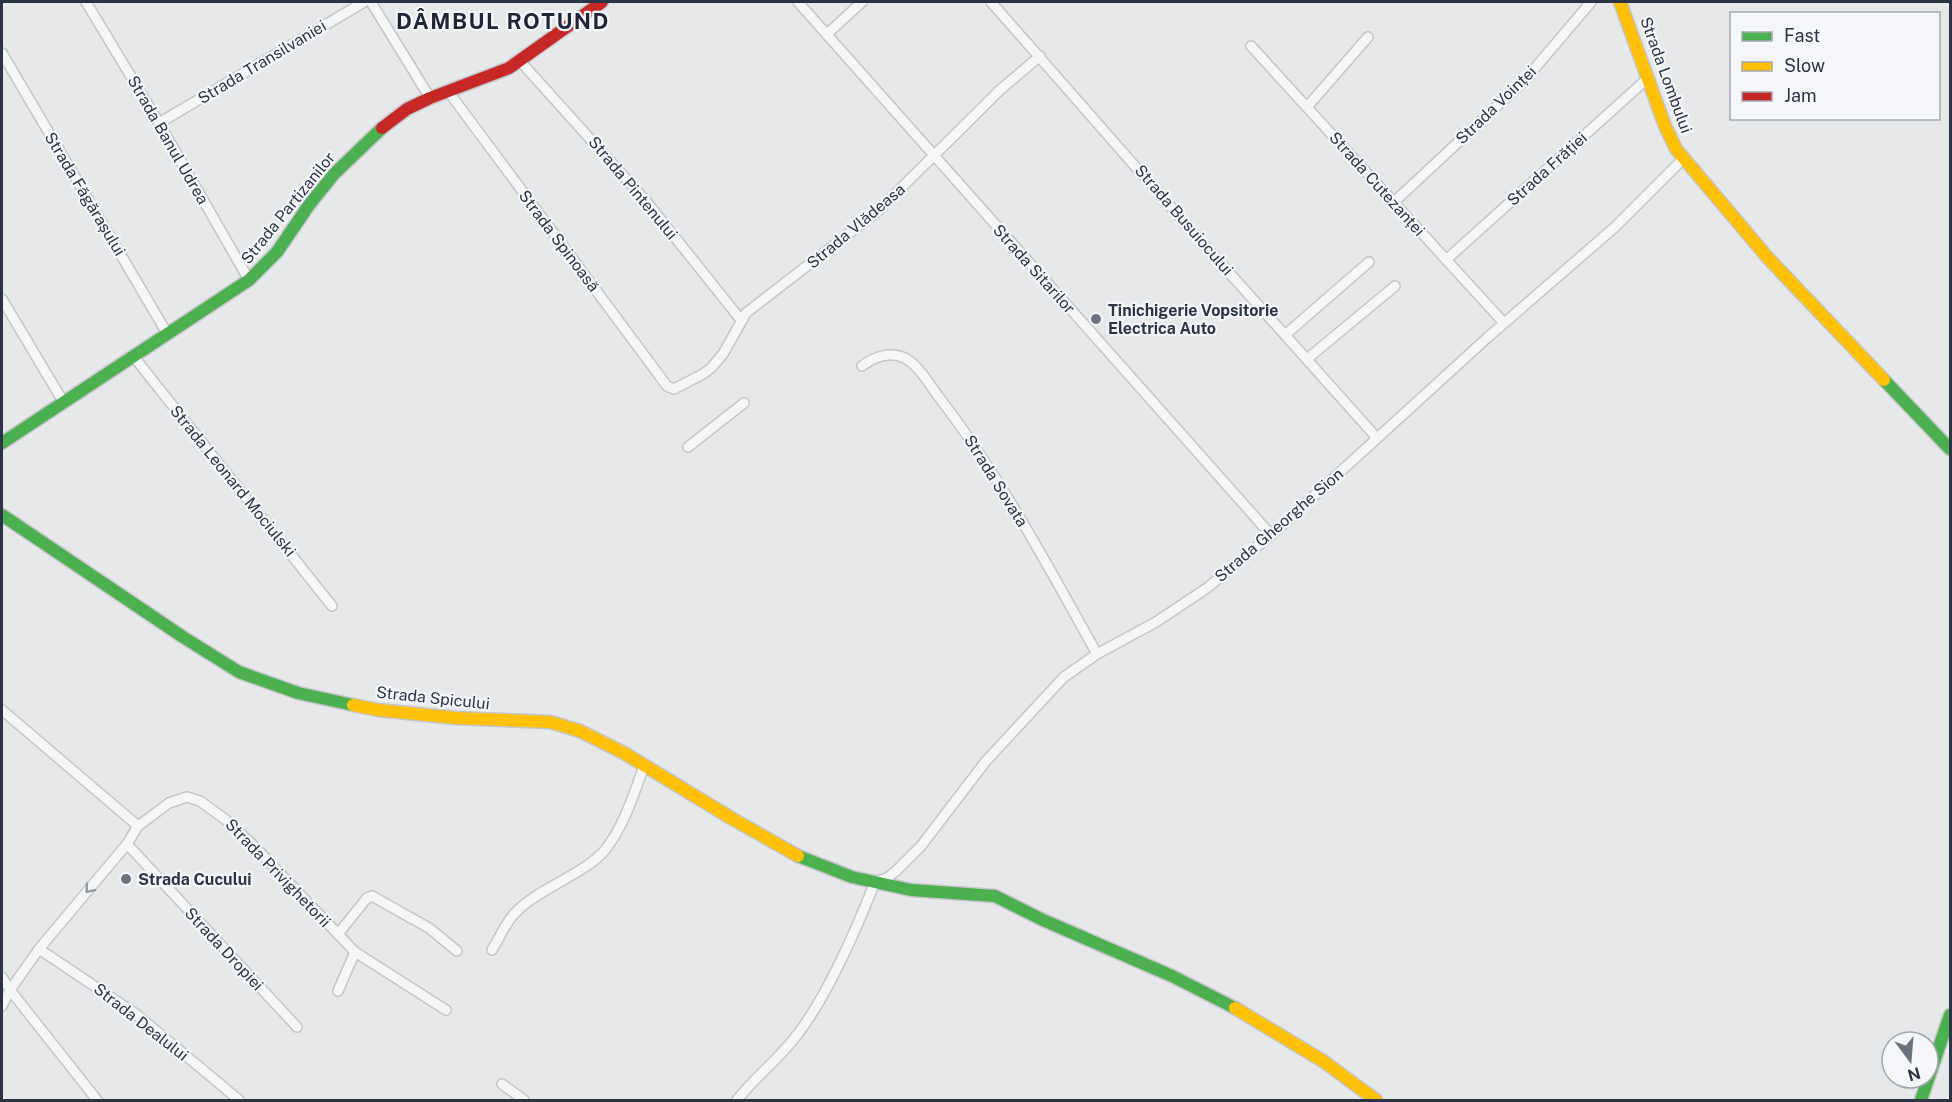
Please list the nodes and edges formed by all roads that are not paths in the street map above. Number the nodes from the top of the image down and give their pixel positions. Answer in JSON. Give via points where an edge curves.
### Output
{"nodes":[{"id":1,"x":86,"y":2,"type":"edge"},
{"id":2,"x":372,"y":2,"type":"edge"},
{"id":3,"x":602,"y":2,"type":"edge"},
{"id":4,"x":798,"y":2,"type":"edge"},
{"id":5,"x":862,"y":2,"type":"edge"},
{"id":6,"x":991,"y":2,"type":"edge"},
{"id":7,"x":1591,"y":2,"type":"edge"},
{"id":8,"x":1620,"y":2,"type":"edge"},
{"id":9,"x":826,"y":34,"type":"junction"},
{"id":10,"x":1368,"y":37,"type":"dead end"},
{"id":11,"x":1251,"y":46,"type":"dead end"},
{"id":12,"x":2,"y":53,"type":"edge"},
{"id":13,"x":1040,"y":56,"type":"junction"},
{"id":14,"x":520,"y":61,"type":"junction"},
{"id":15,"x":1648,"y":78,"type":"junction"},
{"id":16,"x":448,"y":91,"type":"junction"},
{"id":17,"x":430,"y":98,"type":"junction"},
{"id":18,"x":1306,"y":107,"type":"junction"},
{"id":19,"x":159,"y":123,"type":"junction"},
{"id":20,"x":935,"y":155,"type":"junction"},
{"id":21,"x":1683,"y":159,"type":"junction"},
{"id":22,"x":1394,"y":202,"type":"junction"},
{"id":23,"x":1446,"y":260,"type":"junction"},
{"id":24,"x":1369,"y":262,"type":"dead end"},
{"id":25,"x":249,"y":280,"type":"junction"},
{"id":26,"x":1395,"y":286,"type":"dead end"},
{"id":27,"x":2,"y":299,"type":"edge"},
{"id":28,"x":741,"y":320,"type":"junction"},
{"id":29,"x":1504,"y":323,"type":"junction"},
{"id":30,"x":168,"y":335,"type":"junction"},
{"id":31,"x":1285,"y":335,"type":"junction"},
{"id":32,"x":134,"y":357,"type":"junction"},
{"id":33,"x":1307,"y":359,"type":"junction"},
{"id":34,"x":862,"y":366,"type":"dead end"},
{"id":35,"x":671,"y":389,"type":"joint"},
{"id":36,"x":64,"y":403,"type":"junction"},
{"id":37,"x":744,"y":403,"type":"dead end"},
{"id":38,"x":1377,"y":438,"type":"junction"},
{"id":39,"x":2,"y":443,"type":"edge"},
{"id":40,"x":688,"y":447,"type":"dead end"},
{"id":41,"x":1950,"y":449,"type":"edge"},
{"id":42,"x":2,"y":515,"type":"edge"},
{"id":43,"x":1271,"y":535,"type":"junction"},
{"id":44,"x":332,"y":606,"type":"dead end"},
{"id":45,"x":1097,"y":654,"type":"junction"},
{"id":46,"x":2,"y":710,"type":"edge"},
{"id":47,"x":644,"y":766,"type":"junction"},
{"id":48,"x":138,"y":826,"type":"junction"},
{"id":49,"x":127,"y":844,"type":"junction"},
{"id":50,"x":875,"y":882,"type":"junction"},
{"id":51,"x":338,"y":934,"type":"junction"},
{"id":52,"x":39,"y":949,"type":"junction"},
{"id":53,"x":492,"y":950,"type":"dead end"},
{"id":54,"x":458,"y":951,"type":"dead end"},
{"id":55,"x":355,"y":952,"type":"junction"},
{"id":56,"x":2,"y":977,"type":"edge"},
{"id":57,"x":10,"y":990,"type":"junction"},
{"id":58,"x":338,"y":991,"type":"dead end"},
{"id":59,"x":2,"y":1006,"type":"edge"},
{"id":60,"x":446,"y":1010,"type":"dead end"},
{"id":61,"x":1950,"y":1015,"type":"edge"},
{"id":62,"x":297,"y":1027,"type":"dead end"},
{"id":63,"x":502,"y":1084,"type":"dead end"},
{"id":64,"x":97,"y":1101,"type":"edge"},
{"id":65,"x":239,"y":1101,"type":"edge"},
{"id":66,"x":524,"y":1101,"type":"edge"},
{"id":67,"x":737,"y":1101,"type":"edge"},
{"id":68,"x":1377,"y":1101,"type":"edge"},
{"id":69,"x":1921,"y":1101,"type":"edge"}],
"edges":[{"from":1,"to":19,"type":"street","name":"Strada Banul Udrea"},
{"from":2,"to":17,"type":"street"},
{"from":2,"to":19,"type":"street","name":"Strada Transilvaniei"},
{"from":3,"to":14,"type":"street","name":"Strada Partizanilor"},
{"from":4,"to":9,"type":"street","name":"Strada Sitarilor"},
{"from":5,"to":9,"type":"street"},
{"from":6,"to":13,"type":"street","name":"Strada Busuiocului"},
{"from":7,"to":22,"type":"street","name":"Strada Voinței","via":[[1524,81]]},
{"from":8,"to":15,"type":"street","name":"Strada Lombului"},
{"from":9,"to":20,"type":"street","name":"Strada Sitarilor"},
{"from":10,"to":18,"type":"street"},
{"from":11,"to":18,"type":"street","name":"Strada Cutezanței"},
{"from":12,"to":30,"type":"street","name":"Strada Făgărașului"},
{"from":13,"to":20,"type":"street","name":"Strada Vlădeasa"},
{"from":13,"to":31,"type":"street","name":"Strada Busuiocului"},
{"from":14,"to":16,"type":"street","name":"Strada Partizanilor"},
{"from":14,"to":28,"type":"street","name":"Strada Pintenului","via":[[646,201]]},
{"from":15,"to":21,"type":"street","name":"Strada Lombului","via":[[1670,139]]},
{"from":15,"to":23,"type":"street","name":"Strada Frăției"},
{"from":16,"to":17,"type":"street","name":"Strada Partizanilor"},
{"from":16,"to":35,"type":"street","name":"Strada Spinoasă"},
{"from":17,"to":25,"type":"street","name":"Strada Partizanilor","via":[[393,119],[334,174],[277,252]]},
{"from":18,"to":22,"type":"street","name":"Strada Cutezanței"},
{"from":19,"to":25,"type":"street","name":"Strada Banul Udrea"},
{"from":20,"to":28,"type":"street","name":"Strada Vlădeasa","via":[[878,211]]},
{"from":20,"to":43,"type":"street","name":"Strada Sitarilor"},
{"from":21,"to":29,"type":"street","name":"Strada Gheorghe Sion","via":[[1615,227]]},
{"from":21,"to":41,"type":"street","name":"Strada Lombului","via":[[1768,258]]},
{"from":22,"to":23,"type":"street","name":"Strada Cutezanței"},
{"from":23,"to":29,"type":"street","name":"Strada Cutezanței"},
{"from":24,"to":31,"type":"street"},
{"from":25,"to":30,"type":"street","name":"Strada Partizanilor"},
{"from":26,"to":33,"type":"street"},
{"from":27,"to":36,"type":"street"},
{"from":28,"to":35,"type":"street","name":"Strada Vlădeasa","via":[[717,362],[703,374]]},
{"from":29,"to":38,"type":"street","name":"Strada Gheorghe Sion"},
{"from":30,"to":32,"type":"street","name":"Strada Partizanilor"},
{"from":31,"to":33,"type":"street","name":"Strada Busuiocului"},
{"from":32,"to":36,"type":"street","name":"Strada Partizanilor"},
{"from":32,"to":44,"type":"street","name":"Strada Leonard Mociulski"},
{"from":33,"to":38,"type":"street","name":"Strada Busuiocului"},
{"from":34,"to":45,"type":"street","name":"Strada Sovata","via":[[893,355],[903,357],[920,372],[991,470]]},
{"from":36,"to":39,"type":"street","name":"Strada Partizanilor"},
{"from":37,"to":40,"type":"street"},
{"from":38,"to":43,"type":"street","name":"Strada Gheorghe Sion"},
{"from":42,"to":47,"type":"street","name":"Strada Spicului","via":[[183,637],[239,672],[269,684],[378,710],[550,722],[580,731]]},
{"from":43,"to":45,"type":"street","name":"Strada Gheorghe Sion","via":[[1207,588]]},
{"from":45,"to":50,"type":"street","name":"Strada Gheorghe Sion","via":[[1064,677],[986,761],[921,846],[896,872]]},
{"from":46,"to":48,"type":"street"},
{"from":47,"to":50,"type":"street","name":"Strada Spicului","via":[[806,860]]},
{"from":47,"to":53,"type":"street","via":[[605,849],[527,903],[513,916]]},
{"from":48,"to":49,"type":"street"},
{"from":48,"to":51,"type":"street","name":"Strada Privighetorii","via":[[169,803],[187,797],[200,801],[261,853]]},
{"from":49,"to":52,"type":"street","one_way":true},
{"from":49,"to":62,"type":"street","name":"Strada Dropiei"},
{"from":50,"to":67,"type":"street","via":[[813,1012]]},
{"from":50,"to":68,"type":"street","name":"Strada Spicului","via":[[924,892],[985,894],[1005,900],[1234,1008],[1323,1061]]},
{"from":51,"to":54,"type":"street","name":"Strada Privighetorii","via":[[372,896],[429,928]]},
{"from":51,"to":55,"type":"street","name":"Strada Privighetorii"},
{"from":52,"to":57,"type":"street"},
{"from":52,"to":65,"type":"street","name":"Strada Dealului","via":[[136,1014]]},
{"from":55,"to":58,"type":"street"},
{"from":55,"to":60,"type":"street","name":"Strada Privighetorii"},
{"from":56,"to":57,"type":"street"},
{"from":57,"to":59,"type":"street"},
{"from":57,"to":64,"type":"street"},
{"from":61,"to":69,"type":"street"},
{"from":63,"to":66,"type":"street"}]}
